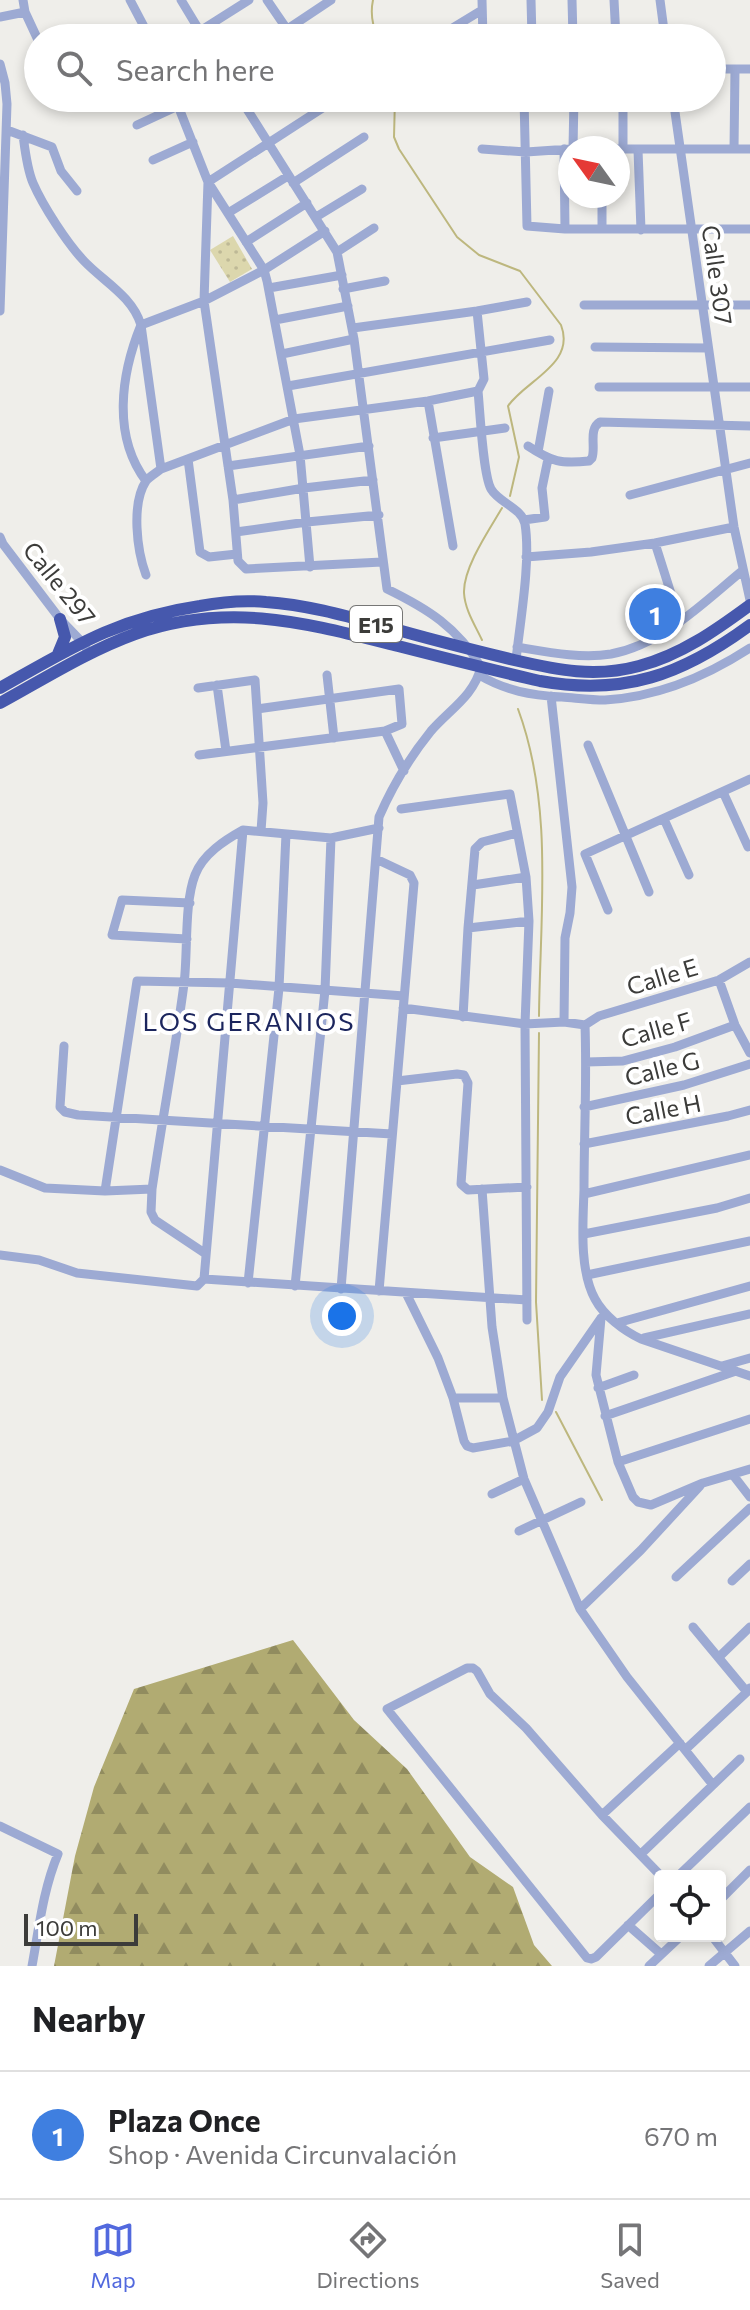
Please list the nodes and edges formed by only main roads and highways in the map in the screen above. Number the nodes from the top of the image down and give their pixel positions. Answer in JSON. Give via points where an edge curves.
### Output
{"nodes":[{"id":1,"x":750,"y":602,"type":"edge"},
{"id":2,"x":60,"y":619,"type":"road end"},
{"id":3,"x":750,"y":625,"type":"edge"},
{"id":4,"x":58,"y":654,"type":"junction"},
{"id":5,"x":0,"y":688,"type":"edge"},
{"id":6,"x":0,"y":703,"type":"edge"}],
"edges":[{"from":1,"to":4,"type":"highway","number":"E15","via":[[700,641],[641,666],[602,673],[557,670],[517,654],[470,650],[324,610],[265,601],[166,611],[109,629]]},
{"from":2,"to":4,"type":"highway","via":[[65,637]]},
{"from":3,"to":6,"type":"highway","number":"E15","via":[[682,667],[643,681],[600,687],[480,671],[317,625],[215,617],[136,634]]},
{"from":4,"to":5,"type":"highway","number":"E15"}]}
